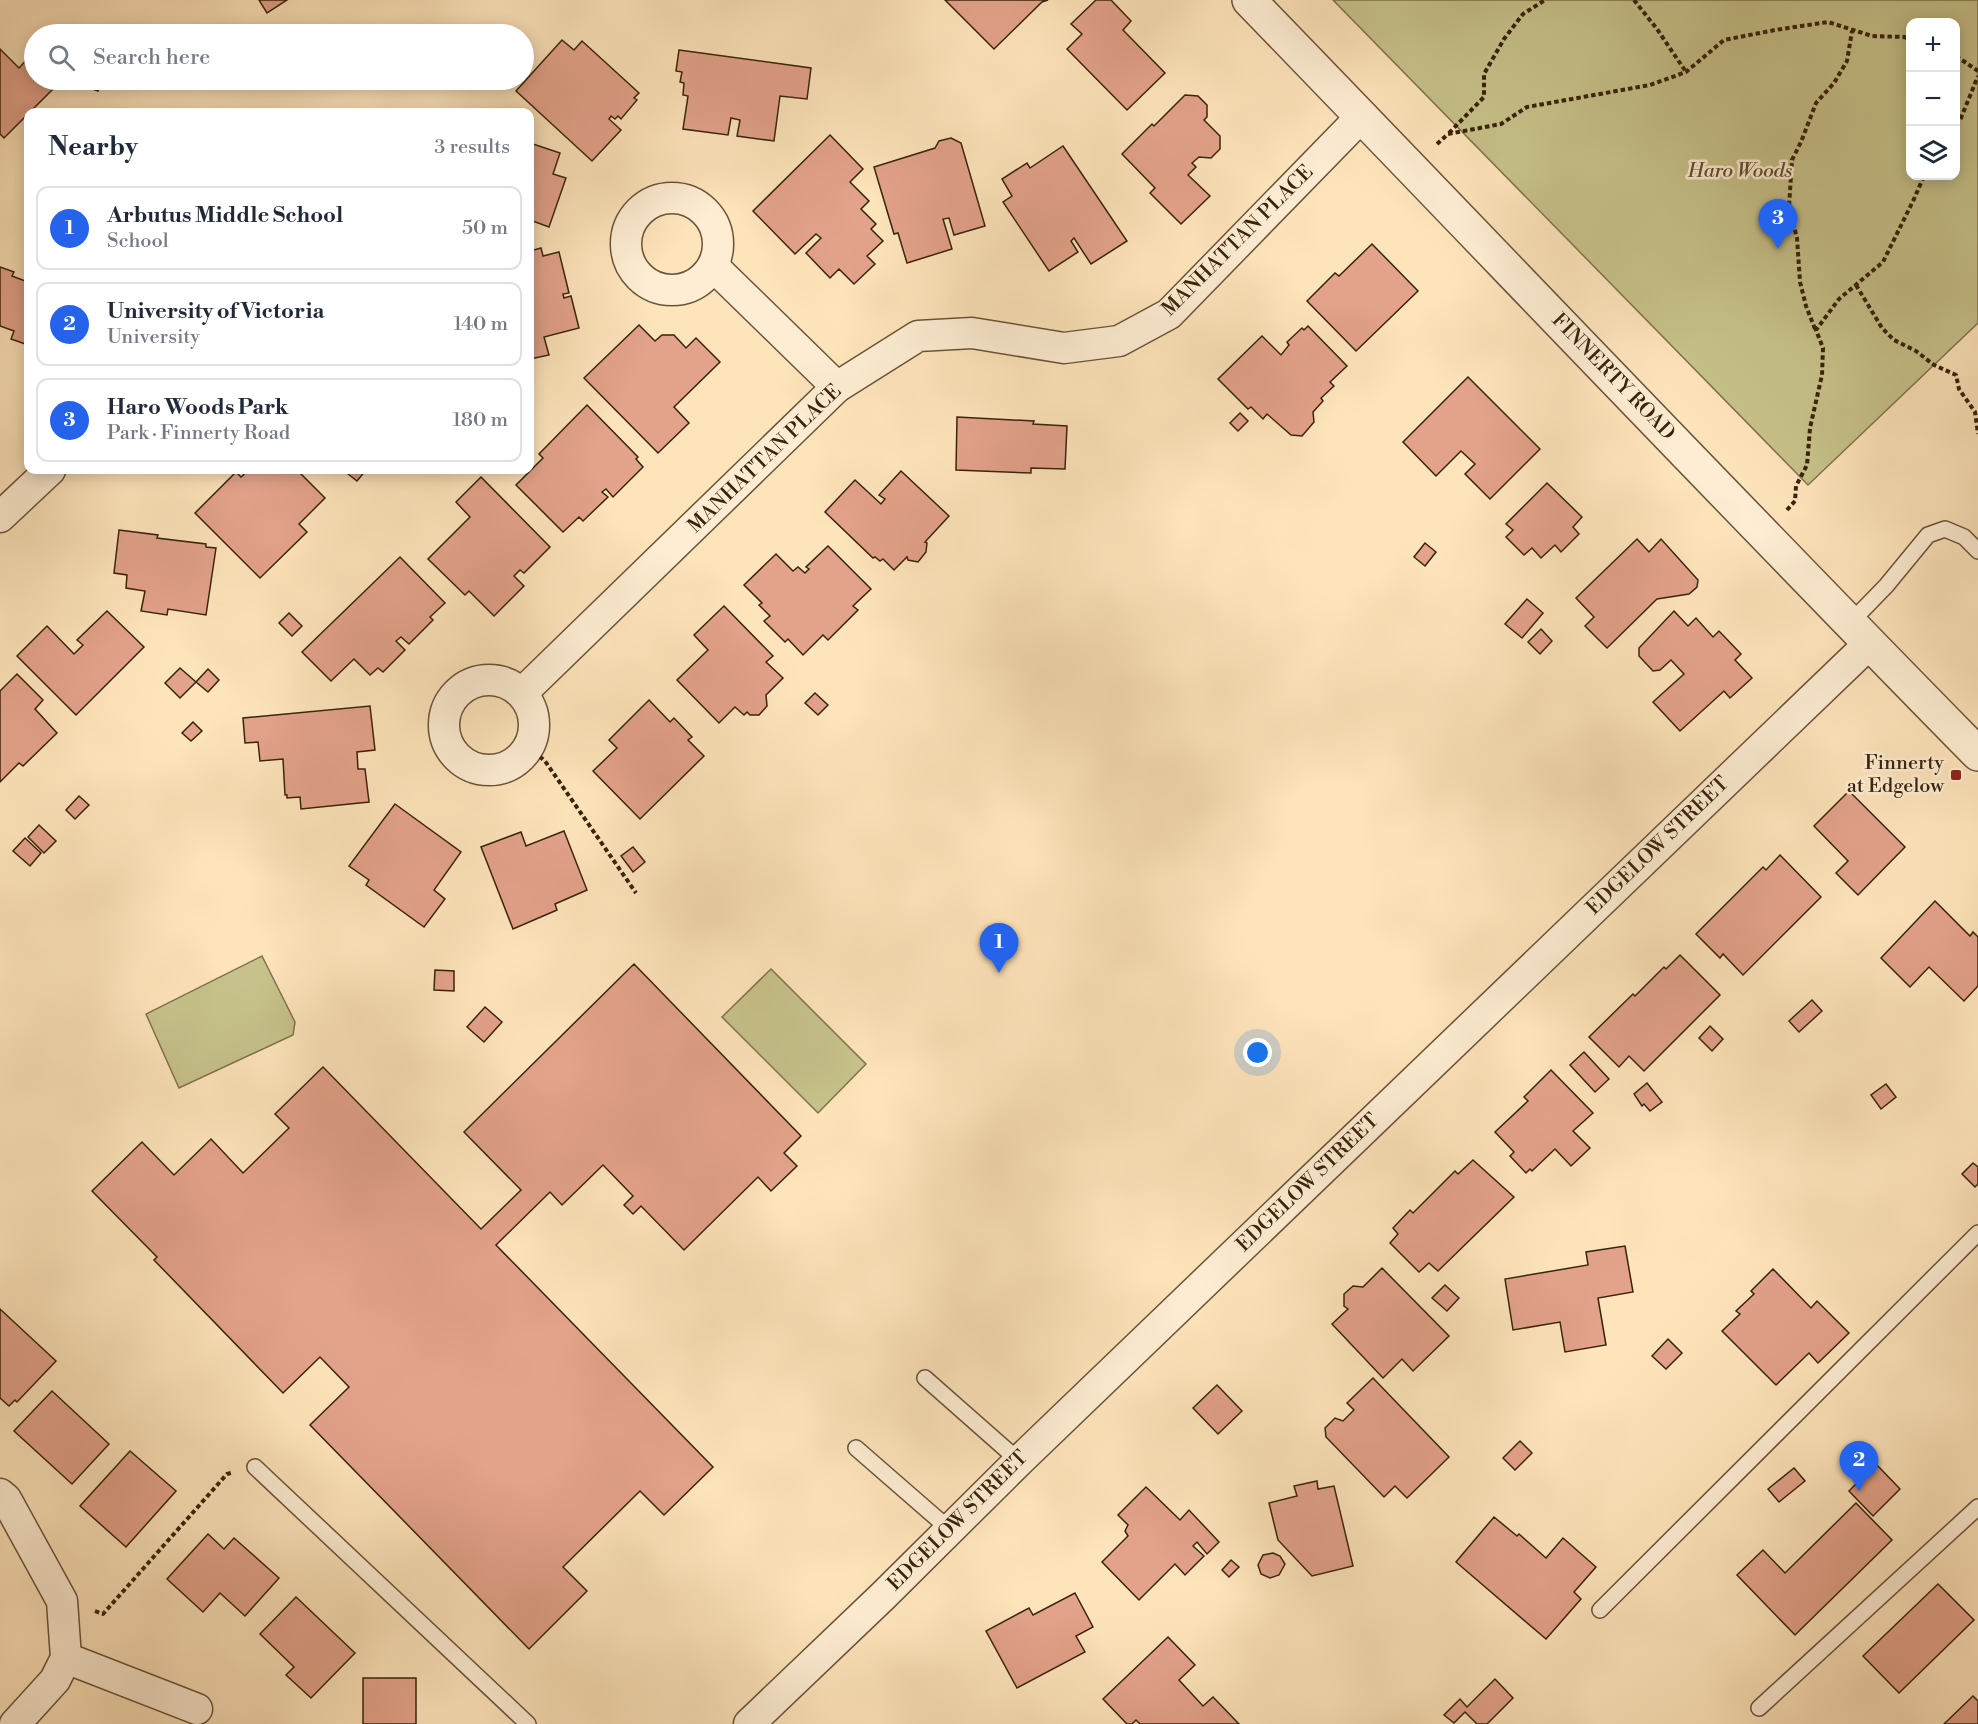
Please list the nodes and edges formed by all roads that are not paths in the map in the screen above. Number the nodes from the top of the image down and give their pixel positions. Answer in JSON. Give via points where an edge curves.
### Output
{"nodes":[{"id":1,"x":1249,"y":0,"type":"edge"},
{"id":2,"x":1362,"y":117,"type":"junction"},
{"id":3,"x":713,"y":267,"type":"dead end"},
{"id":4,"x":837,"y":387,"type":"junction"},
{"id":5,"x":46,"y":474,"type":"edge"},
{"id":6,"x":0,"y":517,"type":"edge"},
{"id":7,"x":1978,"y":551,"type":"edge"},
{"id":8,"x":1859,"y":634,"type":"junction"},
{"id":9,"x":522,"y":693,"type":"junction"},
{"id":10,"x":1976,"y":748,"type":"edge"},
{"id":11,"x":1978,"y":1233,"type":"edge"},
{"id":12,"x":925,"y":1378,"type":"dead end"},
{"id":13,"x":856,"y":1448,"type":"dead end"},
{"id":14,"x":1019,"y":1461,"type":"junction"},
{"id":15,"x":255,"y":1467,"type":"road end"},
{"id":16,"x":0,"y":1494,"type":"edge"},
{"id":17,"x":1978,"y":1507,"type":"edge"},
{"id":18,"x":949,"y":1529,"type":"junction"},
{"id":19,"x":1600,"y":1610,"type":"dead end"},
{"id":20,"x":66,"y":1658,"type":"junction"},
{"id":21,"x":1759,"y":1708,"type":"dead end"},
{"id":22,"x":197,"y":1709,"type":"dead end"},
{"id":23,"x":15,"y":1724,"type":"edge"},
{"id":24,"x":528,"y":1724,"type":"edge"},
{"id":25,"x":749,"y":1724,"type":"edge"}],
"edges":[{"from":1,"to":2,"type":"street","name":"FINNERTY ROAD"},
{"from":2,"to":4,"type":"street","name":"MANHATTAN PLACE","via":[[1169,314],[1119,341],[1064,348],[972,333],[918,336]]},
{"from":2,"to":8,"type":"street","name":"FINNERTY ROAD"},
{"from":3,"to":4,"type":"street"},
{"from":4,"to":9,"type":"street","name":"MANHATTAN PLACE"},
{"from":5,"to":6,"type":"street"},
{"from":7,"to":8,"type":"lane","via":[[1964,537],[1945,529],[1928,535],[1886,586]]},
{"from":8,"to":10,"type":"street","name":"FINNERTY ROAD"},
{"from":8,"to":14,"type":"street","name":"EDGELOW STREET"},
{"from":9,"to":9,"type":"street","via":[[534,719],[528,747],[519,759],[492,770],[463,762],[452,751],[443,723],[447,708],[466,685],[495,680]]},
{"from":11,"to":19,"type":"lane"},
{"from":12,"to":14,"type":"lane"},
{"from":13,"to":18,"type":"lane"},
{"from":14,"to":18,"type":"street","name":"EDGELOW STREET"},
{"from":15,"to":24,"type":"lane"},
{"from":16,"to":20,"type":"street","via":[[62,1602]]},
{"from":17,"to":21,"type":"lane"},
{"from":18,"to":25,"type":"street","name":"EDGELOW STREET"},
{"from":20,"to":22,"type":"street"},
{"from":20,"to":23,"type":"street","via":[[55,1680]]}]}
